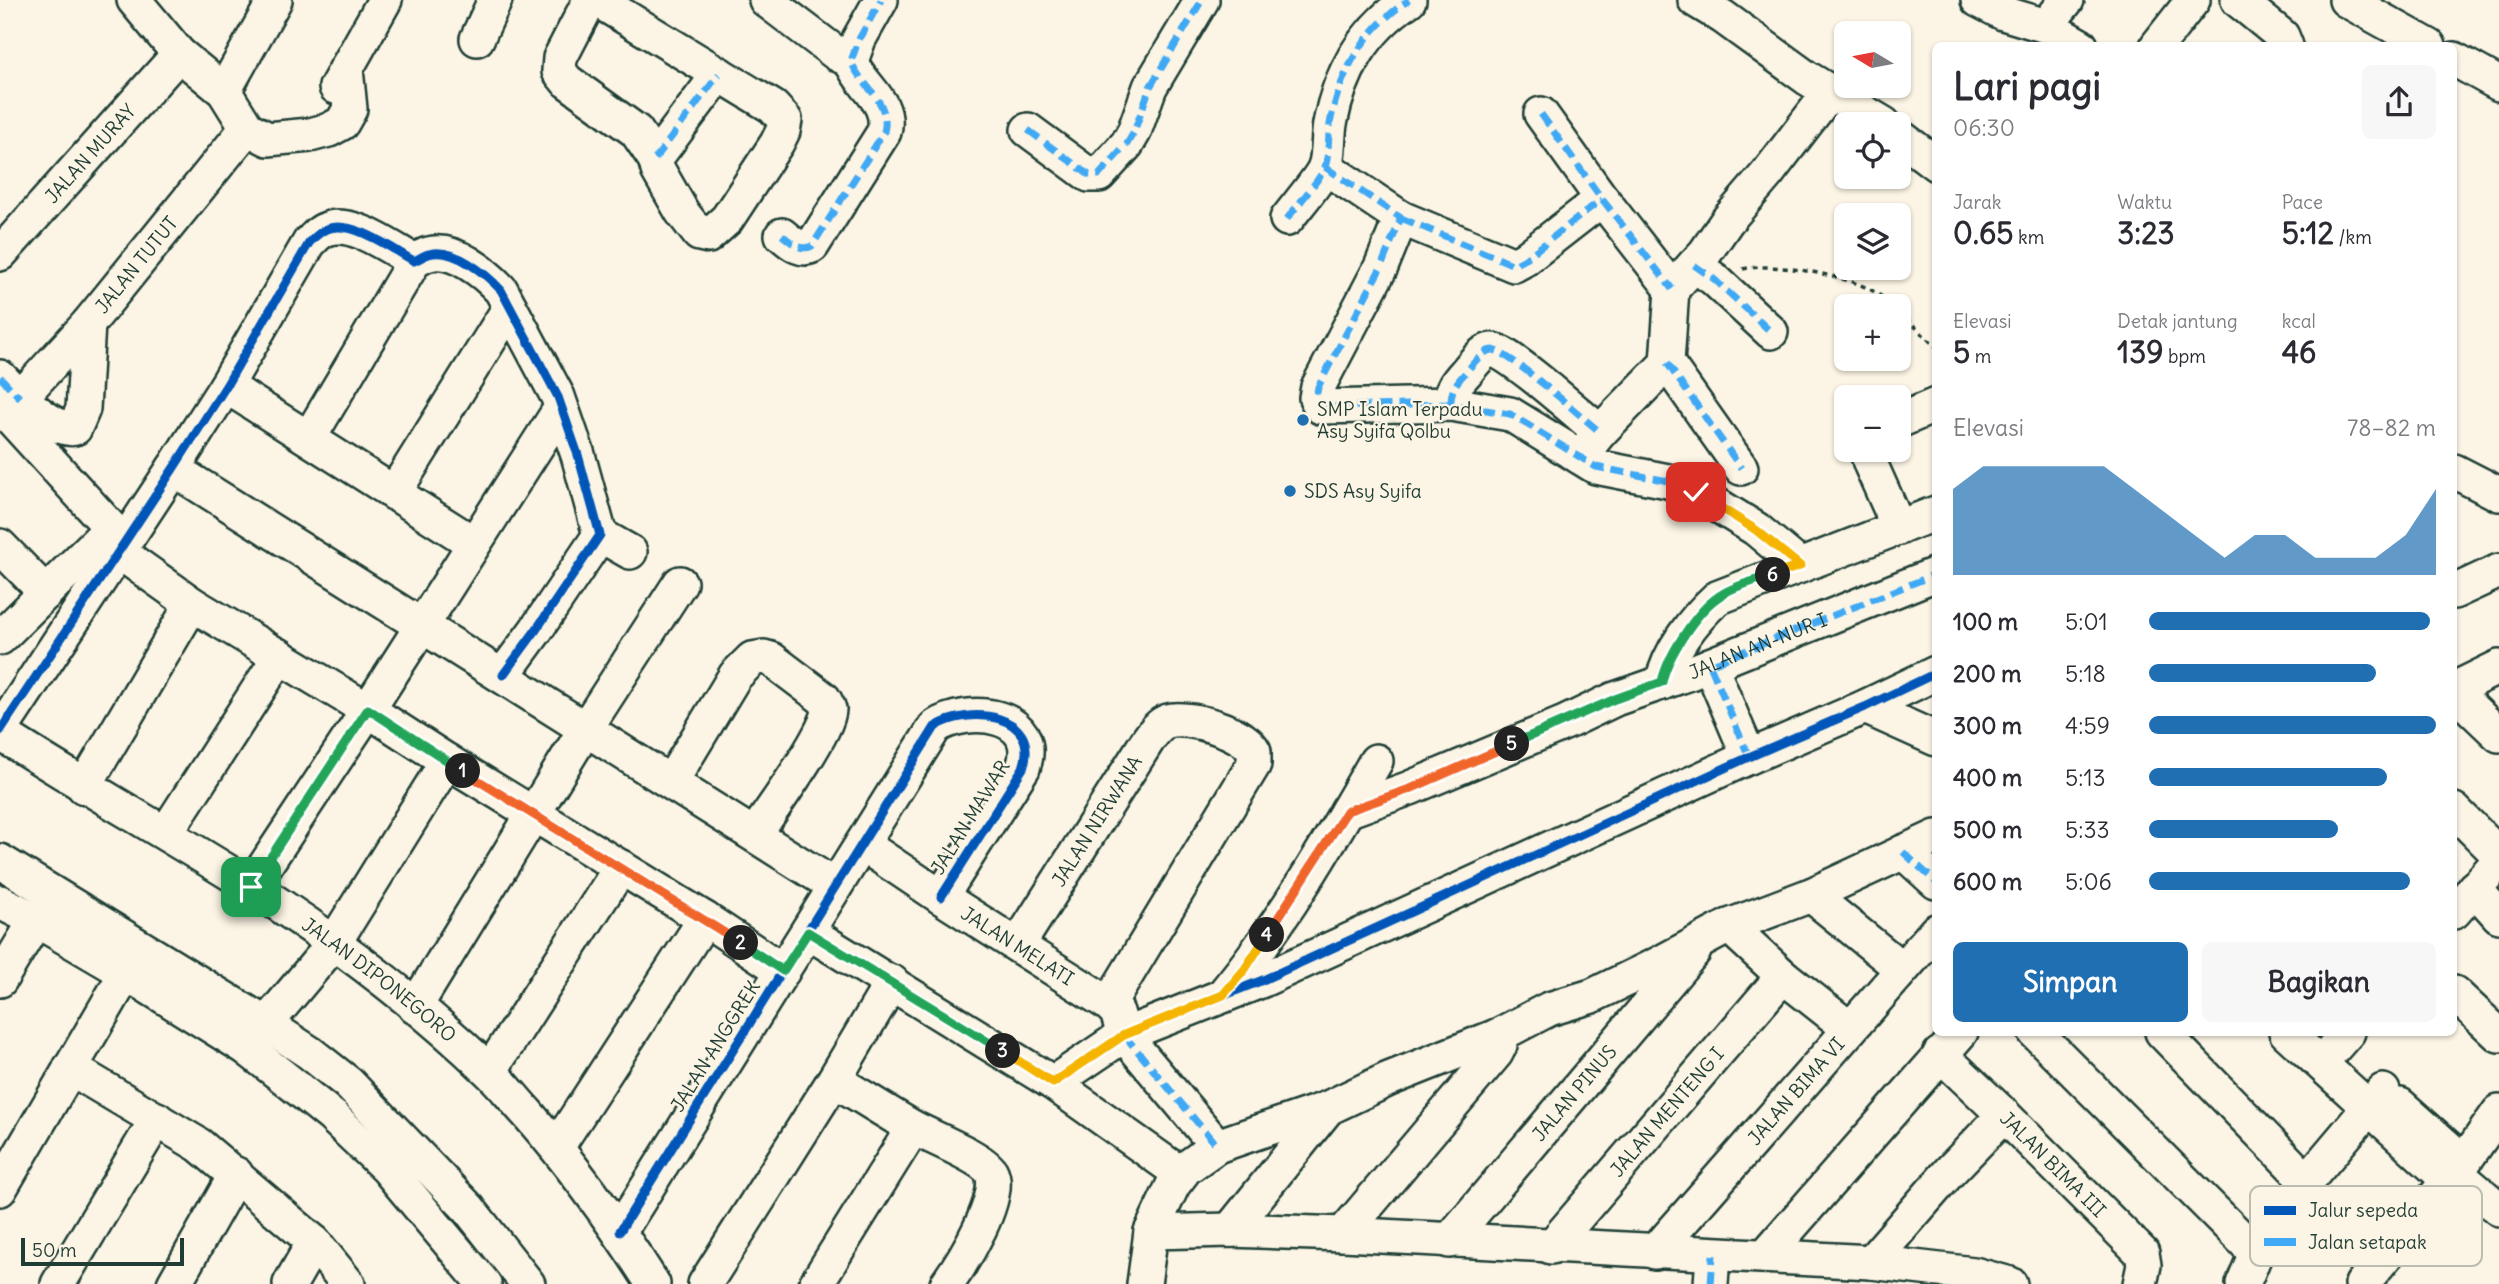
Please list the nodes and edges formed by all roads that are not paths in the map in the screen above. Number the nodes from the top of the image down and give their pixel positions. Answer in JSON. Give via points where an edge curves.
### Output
{"nodes":[{"id":1,"x":134,"y":0,"type":"edge"},
{"id":2,"x":275,"y":0,"type":"edge"},
{"id":3,"x":385,"y":0,"type":"edge"},
{"id":4,"x":495,"y":0,"type":"edge"},
{"id":5,"x":590,"y":0,"type":"edge"},
{"id":6,"x":597,"y":0,"type":"edge"},
{"id":7,"x":766,"y":0,"type":"edge"},
{"id":8,"x":881,"y":0,"type":"edge"},
{"id":9,"x":1202,"y":0,"type":"edge"},
{"id":10,"x":1409,"y":0,"type":"edge"},
{"id":11,"x":1695,"y":0,"type":"edge"},
{"id":12,"x":1978,"y":0,"type":"edge"},
{"id":13,"x":2067,"y":0,"type":"edge"},
{"id":14,"x":2193,"y":0,"type":"edge"},
{"id":15,"x":2238,"y":0,"type":"edge"},
{"id":16,"x":2346,"y":0,"type":"edge"},
{"id":17,"x":163,"y":13,"type":"edge"},
{"id":18,"x":2046,"y":26,"type":"junction"},
{"id":19,"x":477,"y":39,"type":"dead end"},
{"id":20,"x":2074,"y":42,"type":"edge"},
{"id":21,"x":2160,"y":42,"type":"edge"},
{"id":22,"x":2284,"y":42,"type":"edge"},
{"id":23,"x":2422,"y":42,"type":"edge"},
{"id":24,"x":178,"y":54,"type":"junction"},
{"id":25,"x":851,"y":61,"type":"junction"},
{"id":26,"x":2457,"y":61,"type":"edge"},
{"id":27,"x":719,"y":74,"type":"junction"},
{"id":28,"x":2499,"y":84,"type":"edge"},
{"id":29,"x":224,"y":91,"type":"junction"},
{"id":30,"x":1830,"y":92,"type":"junction"},
{"id":31,"x":1864,"y":112,"type":"edge"},
{"id":32,"x":1541,"y":114,"type":"dead end"},
{"id":33,"x":247,"y":128,"type":"junction"},
{"id":34,"x":1028,"y":130,"type":"dead end"},
{"id":35,"x":1911,"y":145,"type":"edge"},
{"id":36,"x":655,"y":159,"type":"junction"},
{"id":37,"x":1932,"y":161,"type":"edge"},
{"id":38,"x":1325,"y":167,"type":"junction"},
{"id":39,"x":1602,"y":199,"type":"junction"},
{"id":40,"x":1401,"y":218,"type":"junction"},
{"id":41,"x":1287,"y":219,"type":"dead end"},
{"id":42,"x":782,"y":236,"type":"dead end"},
{"id":43,"x":0,"y":254,"type":"edge"},
{"id":44,"x":414,"y":261,"type":"junction"},
{"id":45,"x":1704,"y":272,"type":"junction"},
{"id":46,"x":1672,"y":289,"type":"junction"},
{"id":47,"x":510,"y":307,"type":"junction"},
{"id":48,"x":88,"y":324,"type":"junction"},
{"id":49,"x":1771,"y":331,"type":"dead end"},
{"id":50,"x":1667,"y":363,"type":"junction"},
{"id":51,"x":226,"y":386,"type":"junction"},
{"id":52,"x":7,"y":394,"type":"edge"},
{"id":53,"x":1451,"y":404,"type":"junction"},
{"id":54,"x":1932,"y":407,"type":"edge"},
{"id":55,"x":561,"y":408,"type":"junction"},
{"id":56,"x":1911,"y":416,"type":"edge"},
{"id":57,"x":309,"y":438,"type":"junction"},
{"id":58,"x":1590,"y":445,"type":"junction"},
{"id":59,"x":1870,"y":462,"type":"edge"},
{"id":60,"x":1741,"y":468,"type":"dead end"},
{"id":61,"x":173,"y":469,"type":"junction"},
{"id":62,"x":2457,"y":473,"type":"edge"},
{"id":63,"x":394,"y":492,"type":"junction"},
{"id":64,"x":2499,"y":494,"type":"edge"},
{"id":65,"x":1932,"y":515,"type":"edge"},
{"id":66,"x":1899,"y":528,"type":"junction"},
{"id":67,"x":600,"y":535,"type":"junction"},
{"id":68,"x":115,"y":540,"type":"junction"},
{"id":69,"x":473,"y":544,"type":"junction"},
{"id":70,"x":0,"y":547,"type":"edge"},
{"id":71,"x":630,"y":552,"type":"dead end"},
{"id":72,"x":1800,"y":566,"type":"junction"},
{"id":73,"x":2499,"y":571,"type":"edge"},
{"id":74,"x":1932,"y":576,"type":"edge"},
{"id":75,"x":680,"y":583,"type":"dead end"},
{"id":76,"x":2457,"y":591,"type":"edge"},
{"id":77,"x":46,"y":593,"type":"junction"},
{"id":78,"x":192,"y":604,"type":"junction"},
{"id":79,"x":421,"y":626,"type":"junction"},
{"id":80,"x":0,"y":638,"type":"edge"},
{"id":81,"x":279,"y":656,"type":"junction"},
{"id":82,"x":1710,"y":665,"type":"junction"},
{"id":83,"x":2499,"y":667,"type":"edge"},
{"id":84,"x":503,"y":675,"type":"junction"},
{"id":85,"x":1932,"y":675,"type":"edge"},
{"id":86,"x":1662,"y":682,"type":"junction"},
{"id":87,"x":2457,"y":688,"type":"edge"},
{"id":88,"x":2457,"y":693,"type":"edge"},
{"id":89,"x":1865,"y":707,"type":"junction"},
{"id":90,"x":368,"y":709,"type":"junction"},
{"id":91,"x":586,"y":728,"type":"junction"},
{"id":92,"x":0,"y":732,"type":"edge"},
{"id":93,"x":2499,"y":735,"type":"edge"},
{"id":94,"x":929,"y":736,"type":"joint"},
{"id":95,"x":1932,"y":737,"type":"edge"},
{"id":96,"x":1749,"y":757,"type":"junction"},
{"id":97,"x":447,"y":761,"type":"junction"},
{"id":98,"x":1376,"y":761,"type":"dead end"},
{"id":99,"x":671,"y":782,"type":"junction"},
{"id":100,"x":84,"y":787,"type":"junction"},
{"id":101,"x":1347,"y":811,"type":"junction"},
{"id":102,"x":2457,"y":813,"type":"edge"},
{"id":103,"x":534,"y":814,"type":"junction"},
{"id":104,"x":166,"y":833,"type":"junction"},
{"id":105,"x":755,"y":834,"type":"junction"},
{"id":106,"x":1932,"y":839,"type":"edge"},
{"id":107,"x":862,"y":844,"type":"junction"},
{"id":108,"x":1902,"y":852,"type":"junction"},
{"id":109,"x":2499,"y":855,"type":"edge"},
{"id":110,"x":2499,"y":860,"type":"edge"},
{"id":111,"x":0,"y":861,"type":"edge"},
{"id":112,"x":621,"y":867,"type":"junction"},
{"id":113,"x":1932,"y":878,"type":"edge"},
{"id":114,"x":835,"y":886,"type":"junction"},
{"id":115,"x":251,"y":887,"type":"junction"},
{"id":116,"x":1811,"y":895,"type":"junction"},
{"id":117,"x":941,"y":897,"type":"junction"},
{"id":118,"x":2464,"y":900,"type":"edge"},
{"id":119,"x":0,"y":902,"type":"edge"},
{"id":120,"x":2499,"y":916,"type":"edge"},
{"id":121,"x":705,"y":919,"type":"junction"},
{"id":122,"x":36,"y":920,"type":"junction"},
{"id":123,"x":1730,"y":926,"type":"junction"},
{"id":124,"x":808,"y":932,"type":"junction"},
{"id":125,"x":1932,"y":935,"type":"edge"},
{"id":126,"x":1697,"y":942,"type":"junction"},
{"id":127,"x":334,"y":943,"type":"junction"},
{"id":128,"x":1018,"y":945,"type":"junction"},
{"id":129,"x":1902,"y":969,"type":"junction"},
{"id":130,"x":783,"y":971,"type":"junction"},
{"id":131,"x":126,"y":973,"type":"junction"},
{"id":132,"x":1783,"y":976,"type":"junction"},
{"id":133,"x":0,"y":980,"type":"edge"},
{"id":134,"x":891,"y":982,"type":"junction"},
{"id":135,"x":1223,"y":995,"type":"junction"},
{"id":136,"x":2457,"y":996,"type":"edge"},
{"id":137,"x":1110,"y":1004,"type":"junction"},
{"id":138,"x":415,"y":1007,"type":"junction"},
{"id":139,"x":266,"y":1024,"type":"junction"},
{"id":140,"x":1850,"y":1029,"type":"junction"},
{"id":141,"x":1124,"y":1035,"type":"junction"},
{"id":142,"x":2499,"y":1035,"type":"edge"},
{"id":143,"x":1497,"y":1036,"type":"junction"},
{"id":144,"x":2039,"y":1036,"type":"edge"},
{"id":145,"x":2166,"y":1036,"type":"edge"},
{"id":146,"x":2291,"y":1036,"type":"edge"},
{"id":147,"x":2332,"y":1038,"type":"edge"},
{"id":148,"x":1951,"y":1043,"type":"edge"},
{"id":149,"x":70,"y":1068,"type":"junction"},
{"id":150,"x":490,"y":1071,"type":"junction"},
{"id":151,"x":834,"y":1080,"type":"junction"},
{"id":152,"x":1053,"y":1083,"type":"junction"},
{"id":153,"x":2376,"y":1098,"type":"junction"},
{"id":154,"x":1328,"y":1108,"type":"junction"},
{"id":155,"x":2499,"y":1112,"type":"edge"},
{"id":156,"x":2004,"y":1115,"type":"junction"},
{"id":157,"x":157,"y":1119,"type":"junction"},
{"id":158,"x":913,"y":1128,"type":"junction"},
{"id":159,"x":1217,"y":1146,"type":"junction"},
{"id":160,"x":557,"y":1147,"type":"junction"},
{"id":161,"x":2456,"y":1171,"type":"junction"},
{"id":162,"x":236,"y":1174,"type":"junction"},
{"id":163,"x":1181,"y":1174,"type":"junction"},
{"id":164,"x":2307,"y":1181,"type":"junction"},
{"id":165,"x":2303,"y":1186,"type":"edge"},
{"id":166,"x":2444,"y":1186,"type":"edge"},
{"id":167,"x":2473,"y":1186,"type":"edge"},
{"id":168,"x":0,"y":1189,"type":"edge"},
{"id":169,"x":2482,"y":1194,"type":"edge"},
{"id":170,"x":2499,"y":1209,"type":"edge"},
{"id":171,"x":1230,"y":1230,"type":"junction"},
{"id":172,"x":620,"y":1231,"type":"junction"},
{"id":173,"x":1151,"y":1232,"type":"junction"},
{"id":174,"x":1343,"y":1234,"type":"junction"},
{"id":175,"x":1449,"y":1241,"type":"junction"},
{"id":176,"x":314,"y":1242,"type":"junction"},
{"id":177,"x":1551,"y":1247,"type":"junction"},
{"id":178,"x":2250,"y":1247,"type":"edge"},
{"id":179,"x":1655,"y":1252,"type":"junction"},
{"id":180,"x":1765,"y":1256,"type":"junction"},
{"id":181,"x":1871,"y":1262,"type":"junction"},
{"id":182,"x":2251,"y":1266,"type":"edge"},
{"id":183,"x":2377,"y":1266,"type":"edge"},
{"id":184,"x":1712,"y":1269,"type":"edge"},
{"id":185,"x":1973,"y":1279,"type":"edge"},
{"id":186,"x":950,"y":1282,"type":"edge"},
{"id":187,"x":58,"y":1284,"type":"edge"},
{"id":188,"x":174,"y":1284,"type":"edge"},
{"id":189,"x":290,"y":1284,"type":"edge"},
{"id":190,"x":348,"y":1284,"type":"edge"},
{"id":191,"x":484,"y":1284,"type":"edge"},
{"id":192,"x":528,"y":1284,"type":"edge"},
{"id":193,"x":653,"y":1284,"type":"edge"},
{"id":194,"x":705,"y":1284,"type":"edge"},
{"id":195,"x":816,"y":1284,"type":"edge"},
{"id":196,"x":1144,"y":1284,"type":"edge"},
{"id":197,"x":2010,"y":1284,"type":"edge"},
{"id":198,"x":2140,"y":1284,"type":"edge"},
{"id":199,"x":2243,"y":1284,"type":"edge"},
{"id":200,"x":2362,"y":1284,"type":"edge"}],
"edges":[{"from":1,"to":17,"type":"street"},
{"from":2,"to":29,"type":"street"},
{"from":3,"to":33,"type":"street","via":[[346,69],[350,99],[346,120],[310,135],[268,139]]},
{"from":4,"to":19,"type":"street"},
{"from":5,"to":36,"type":"street","via":[[560,58],[559,71],[631,126]]},
{"from":6,"to":27,"type":"street"},
{"from":7,"to":25,"type":"street"},
{"from":8,"to":25,"type":"street"},
{"from":9,"to":34,"type":"street","via":[[1150,86],[1134,132],[1099,174],[1089,175]]},
{"from":10,"to":38,"type":"street","via":[[1382,19],[1348,66],[1331,120]]},
{"from":11,"to":30,"type":"street"},
{"from":12,"to":18,"type":"street"},
{"from":13,"to":18,"type":"street"},
{"from":14,"to":21,"type":"street"},
{"from":15,"to":22,"type":"street"},
{"from":16,"to":23,"type":"street"},
{"from":17,"to":24,"type":"street"},
{"from":18,"to":20,"type":"street"},
{"from":24,"to":29,"type":"street"},
{"from":24,"to":43,"type":"street","name":"JALAN MURAY"},
{"from":25,"to":42,"type":"street","via":[[879,101],[886,121],[884,132],[812,246],[796,246]]},
{"from":26,"to":28,"type":"street"},
{"from":27,"to":36,"type":"street"},
{"from":27,"to":36,"type":"street","via":[[774,107],[785,125],[720,228],[708,236],[695,231]]},
{"from":29,"to":33,"type":"street"},
{"from":30,"to":31,"type":"street"},
{"from":30,"to":45,"type":"street"},
{"from":32,"to":39,"type":"street"},
{"from":33,"to":48,"type":"street","name":"JALAN TUTUT"},
{"from":35,"to":37,"type":"street"},
{"from":38,"to":40,"type":"street"},
{"from":38,"to":41,"type":"street"},
{"from":39,"to":40,"type":"street","via":[[1514,265]]},
{"from":39,"to":46,"type":"street"},
{"from":40,"to":53,"type":"street","via":[[1381,267],[1318,387],[1317,403],[1327,407]]},
{"from":44,"to":47,"type":"street","via":[[431,253],[463,260],[488,276]]},
{"from":44,"to":51,"type":"street","via":[[358,230],[345,226],[325,229],[309,243]]},
{"from":44,"to":57,"type":"street"},
{"from":45,"to":46,"type":"street"},
{"from":45,"to":49,"type":"street"},
{"from":46,"to":50,"type":"street"},
{"from":47,"to":55,"type":"street"},
{"from":47,"to":63,"type":"street"},
{"from":48,"to":52,"type":"street","name":"JALAN TUTUT"},
{"from":48,"to":52,"type":"street","via":[[83,410],[75,428],[61,427]]},
{"from":50,"to":58,"type":"street"},
{"from":50,"to":60,"type":"street"},
{"from":51,"to":57,"type":"street"},
{"from":51,"to":61,"type":"street"},
{"from":52,"to":68,"type":"street"},
{"from":53,"to":58,"type":"street","via":[[1516,416]]},
{"from":53,"to":58,"type":"street","via":[[1456,383],[1482,355],[1496,350],[1518,365]]},
{"from":54,"to":56,"type":"street"},
{"from":55,"to":67,"type":"street"},
{"from":55,"to":69,"type":"street"},
{"from":57,"to":63,"type":"street"},
{"from":58,"to":72,"type":"street","via":[[1596,467],[1696,492],[1756,530]]},
{"from":59,"to":66,"type":"street"},
{"from":61,"to":68,"type":"street"},
{"from":61,"to":79,"type":"street"},
{"from":62,"to":64,"type":"street"},
{"from":63,"to":69,"type":"street"},
{"from":65,"to":66,"type":"street"},
{"from":66,"to":72,"type":"street"},
{"from":67,"to":71,"type":"street"},
{"from":67,"to":84,"type":"street"},
{"from":68,"to":77,"type":"street"},
{"from":68,"to":78,"type":"street"},
{"from":68,"to":92,"type":"street"},
{"from":69,"to":79,"type":"street"},
{"from":70,"to":77,"type":"street"},
{"from":72,"to":86,"type":"street","via":[[1717,598],[1671,655]]},
{"from":73,"to":76,"type":"street"},
{"from":74,"to":82,"type":"street","name":"JALAN AN-NUR I"},
{"from":75,"to":91,"type":"street"},
{"from":77,"to":80,"type":"street"},
{"from":78,"to":81,"type":"street"},
{"from":78,"to":100,"type":"street"},
{"from":79,"to":84,"type":"street"},
{"from":79,"to":90,"type":"street"},
{"from":81,"to":90,"type":"street"},
{"from":81,"to":104,"type":"street"},
{"from":82,"to":86,"type":"street","name":"JALAN AN-NUR I"},
{"from":82,"to":96,"type":"street"},
{"from":83,"to":87,"type":"street"},
{"from":84,"to":91,"type":"street"},
{"from":85,"to":89,"type":"street"},
{"from":86,"to":101,"type":"street","name":"JALAN AN-NUR I","via":[[1410,789]]},
{"from":88,"to":93,"type":"street"},
{"from":89,"to":95,"type":"street"},
{"from":89,"to":96,"type":"street"},
{"from":90,"to":97,"type":"street"},
{"from":90,"to":115,"type":"street"},
{"from":91,"to":99,"type":"street"},
{"from":91,"to":103,"type":"street"},
{"from":92,"to":100,"type":"street","name":"JALAN DIPONEGORO"},
{"from":94,"to":107,"type":"street","name":"JALAN ANGGREK"},
{"from":94,"to":117,"type":"street","name":"JALAN MAWAR","via":[[944,722],[990,716],[1013,725],[1025,744],[1023,768]]},
{"from":96,"to":135,"type":"street"},
{"from":97,"to":103,"type":"street"},
{"from":97,"to":127,"type":"street"},
{"from":98,"to":101,"type":"street"},
{"from":99,"to":105,"type":"street"},
{"from":99,"to":105,"type":"street","via":[[735,677],[758,657],[771,659],[824,699],[829,709],[817,739]]},
{"from":100,"to":104,"type":"street","name":"JALAN DIPONEGORO"},
{"from":101,"to":135,"type":"street","via":[[1245,969]]},
{"from":102,"to":109,"type":"street"},
{"from":103,"to":112,"type":"street"},
{"from":103,"to":138,"type":"street"},
{"from":104,"to":115,"type":"street","name":"JALAN DIPONEGORO"},
{"from":105,"to":114,"type":"street"},
{"from":106,"to":108,"type":"street"},
{"from":107,"to":114,"type":"street","name":"JALAN ANGGREK"},
{"from":107,"to":117,"type":"street","name":"JALAN MELATI"},
{"from":108,"to":113,"type":"street"},
{"from":108,"to":116,"type":"street"},
{"from":110,"to":118,"type":"street"},
{"from":111,"to":139,"type":"street"},
{"from":112,"to":121,"type":"street"},
{"from":112,"to":150,"type":"street"},
{"from":114,"to":124,"type":"street","name":"JALAN ANGGREK"},
{"from":115,"to":127,"type":"street","name":"JALAN DIPONEGORO"},
{"from":116,"to":123,"type":"street"},
{"from":116,"to":129,"type":"street"},
{"from":117,"to":128,"type":"street","name":"JALAN MELATI"},
{"from":118,"to":120,"type":"street"},
{"from":119,"to":122,"type":"street"},
{"from":121,"to":130,"type":"street"},
{"from":121,"to":160,"type":"street"},
{"from":122,"to":131,"type":"street"},
{"from":122,"to":133,"type":"street"},
{"from":123,"to":126,"type":"street"},
{"from":123,"to":132,"type":"street"},
{"from":124,"to":130,"type":"street","name":"JALAN ANGGREK"},
{"from":124,"to":134,"type":"street"},
{"from":125,"to":129,"type":"street","name":"JALAN BIMA VI"},
{"from":126,"to":143,"type":"street","via":[[1627,980],[1549,1009]]},
{"from":126,"to":175,"type":"street","name":"JALAN PINUS","via":[[1680,970]]},
{"from":127,"to":138,"type":"street","name":"JALAN DIPONEGORO"},
{"from":127,"to":139,"type":"street"},
{"from":128,"to":137,"type":"street","name":"JALAN MELATI"},
{"from":128,"to":137,"type":"street","name":"JALAN NIRWANA","via":[[1163,723],[1192,719],[1246,742],[1254,751],[1254,764]]},
{"from":129,"to":140,"type":"street","name":"JALAN BIMA VI"},
{"from":130,"to":172,"type":"street","name":"JALAN ANGGREK"},
{"from":131,"to":149,"type":"street"},
{"from":131,"to":191,"type":"street","via":[[245,1047],[332,1116],[387,1168]]},
{"from":132,"to":140,"type":"street"},
{"from":132,"to":177,"type":"street","name":"JALAN MENTENG I"},
{"from":134,"to":151,"type":"street"},
{"from":134,"to":152,"type":"street"},
{"from":135,"to":141,"type":"street"},
{"from":136,"to":142,"type":"street"},
{"from":137,"to":141,"type":"street"},
{"from":138,"to":150,"type":"street","name":"JALAN DIPONEGORO"},
{"from":139,"to":192,"type":"street","via":[[310,1053],[366,1100],[470,1209]]},
{"from":140,"to":179,"type":"street","name":"JALAN BIMA VI"},
{"from":141,"to":152,"type":"street"},
{"from":141,"to":159,"type":"street"},
{"from":143,"to":154,"type":"street"},
{"from":143,"to":174,"type":"street","via":[[1500,1045],[1496,1053]]},
{"from":144,"to":178,"type":"street"},
{"from":145,"to":164,"type":"street"},
{"from":146,"to":153,"type":"street"},
{"from":147,"to":153,"type":"street"},
{"from":148,"to":156,"type":"street","name":"JALAN BIMA III"},
{"from":148,"to":180,"type":"street"},
{"from":149,"to":157,"type":"street"},
{"from":149,"to":168,"type":"street"},
{"from":150,"to":160,"type":"street","name":"JALAN DIPONEGORO"},
{"from":151,"to":158,"type":"street"},
{"from":151,"to":194,"type":"street"},
{"from":152,"to":163,"type":"street"},
{"from":153,"to":161,"type":"street"},
{"from":153,"to":164,"type":"street"},
{"from":154,"to":159,"type":"street"},
{"from":154,"to":171,"type":"street"},
{"from":155,"to":161,"type":"street"},
{"from":156,"to":181,"type":"street"},
{"from":156,"to":198,"type":"street","name":"JALAN BIMA III","via":[[2142,1253]]},
{"from":157,"to":162,"type":"street"},
{"from":157,"to":187,"type":"street"},
{"from":158,"to":186,"type":"street","via":[[981,1162],[994,1184],[991,1206]]},
{"from":158,"to":195,"type":"street"},
{"from":159,"to":163,"type":"street"},
{"from":160,"to":172,"type":"street","name":"JALAN DIPONEGORO"},
{"from":161,"to":166,"type":"street"},
{"from":161,"to":167,"type":"street"},
{"from":162,"to":176,"type":"street"},
{"from":162,"to":188,"type":"street"},
{"from":163,"to":173,"type":"street"},
{"from":164,"to":165,"type":"street"},
{"from":169,"to":170,"type":"street"},
{"from":171,"to":173,"type":"street"},
{"from":171,"to":174,"type":"street"},
{"from":172,"to":193,"type":"street","name":"JALAN DIPONEGORO"},
{"from":173,"to":196,"type":"street"},
{"from":174,"to":175,"type":"street"},
{"from":175,"to":177,"type":"street"},
{"from":176,"to":189,"type":"street"},
{"from":176,"to":190,"type":"street"},
{"from":177,"to":179,"type":"street"},
{"from":179,"to":184,"type":"street"},
{"from":180,"to":181,"type":"street"},
{"from":180,"to":184,"type":"street"},
{"from":181,"to":185,"type":"street"},
{"from":182,"to":199,"type":"street"},
{"from":183,"to":200,"type":"street"},
{"from":185,"to":197,"type":"street"}]}
